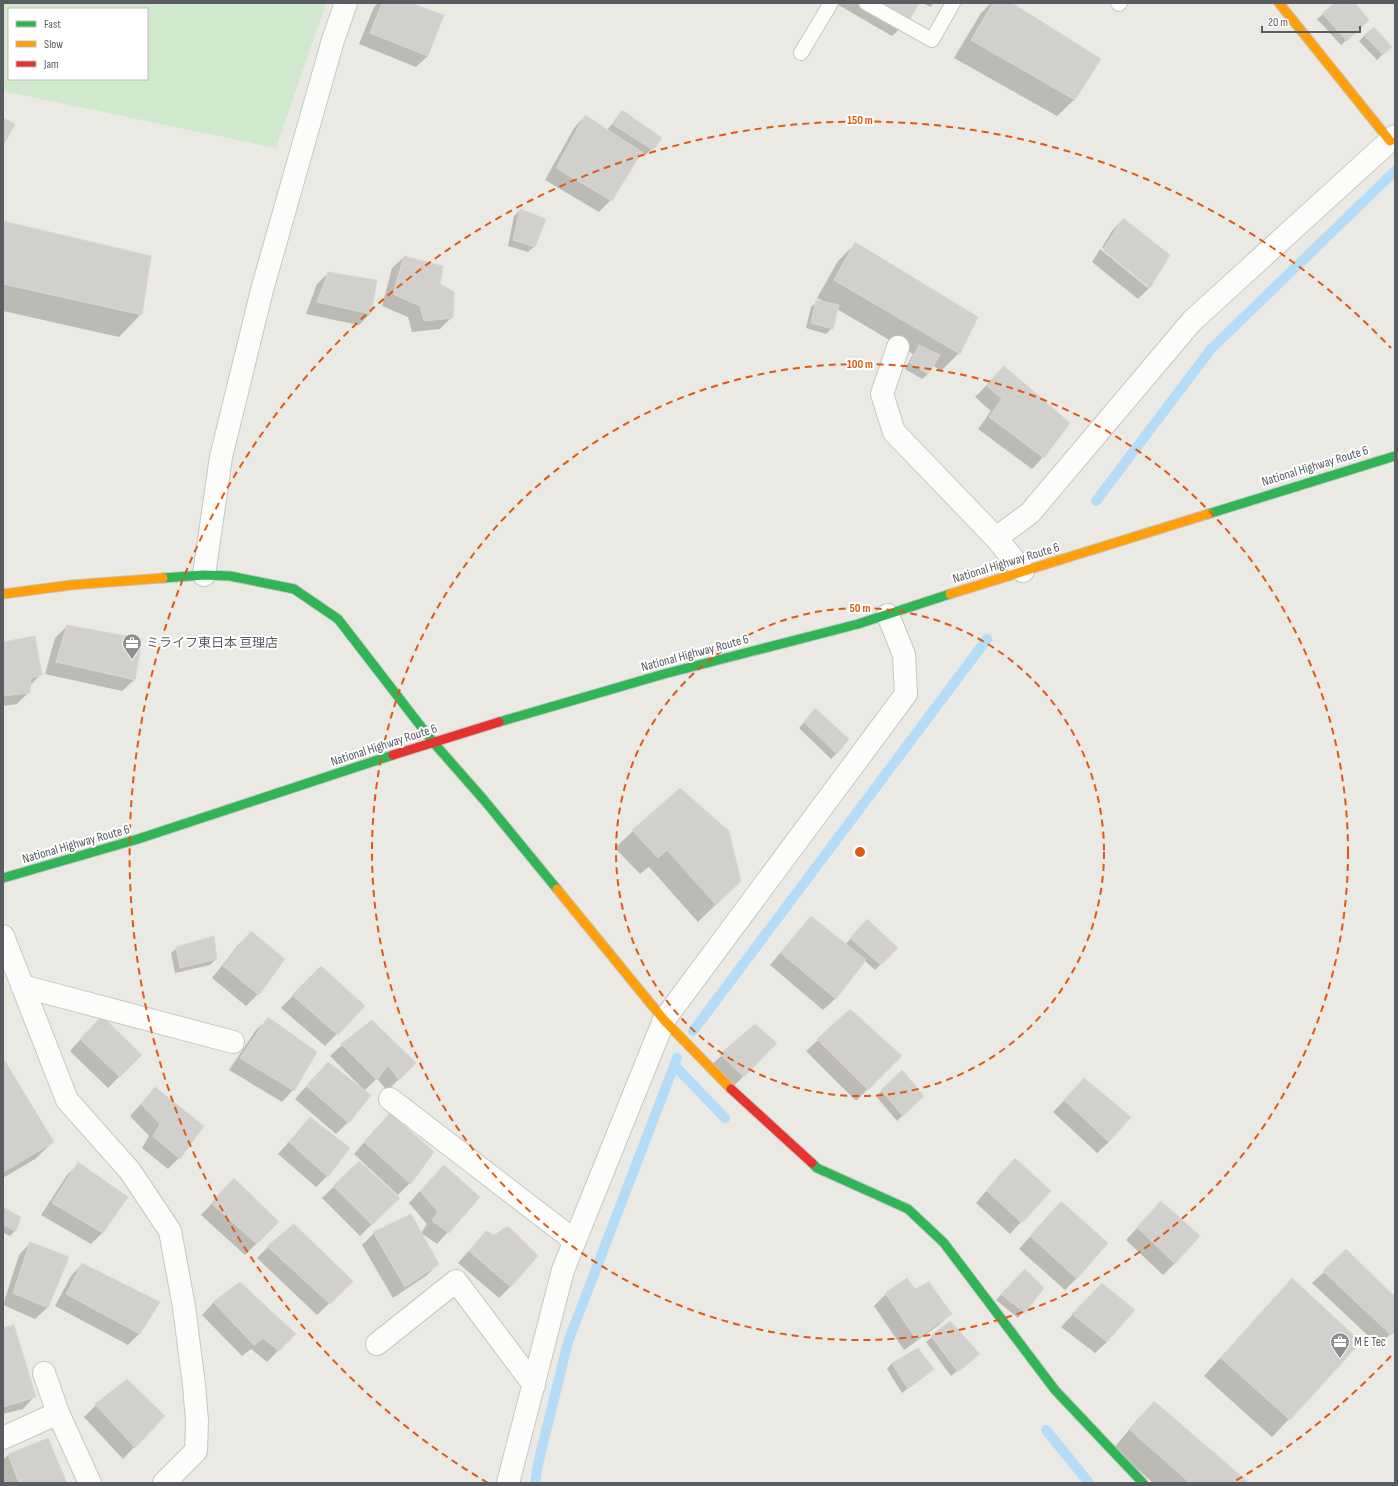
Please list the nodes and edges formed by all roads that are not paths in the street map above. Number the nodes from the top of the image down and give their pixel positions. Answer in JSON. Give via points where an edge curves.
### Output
{"nodes":[{"id":1,"x":346,"y":3,"type":"edge"},
{"id":2,"x":831,"y":3,"type":"edge"},
{"id":3,"x":866,"y":3,"type":"edge"},
{"id":4,"x":952,"y":3,"type":"edge"},
{"id":5,"x":1279,"y":3,"type":"edge"},
{"id":6,"x":801,"y":53,"type":"dead end"},
{"id":7,"x":1392,"y":138,"type":"edge"},
{"id":8,"x":898,"y":347,"type":"dead end"},
{"id":9,"x":1395,"y":456,"type":"edge"},
{"id":10,"x":996,"y":538,"type":"junction"},
{"id":11,"x":1023,"y":571,"type":"junction"},
{"id":12,"x":204,"y":576,"type":"junction"},
{"id":13,"x":3,"y":594,"type":"edge"},
{"id":14,"x":888,"y":615,"type":"junction"},
{"id":15,"x":433,"y":742,"type":"junction"},
{"id":16,"x":3,"y":878,"type":"edge"},
{"id":17,"x":3,"y":936,"type":"edge"},
{"id":18,"x":22,"y":986,"type":"junction"},
{"id":19,"x":664,"y":1020,"type":"junction"},
{"id":20,"x":233,"y":1042,"type":"dead end"},
{"id":21,"x":390,"y":1099,"type":"dead end"},
{"id":22,"x":575,"y":1241,"type":"junction"},
{"id":23,"x":377,"y":1344,"type":"dead end"},
{"id":24,"x":44,"y":1373,"type":"dead end"},
{"id":25,"x":534,"y":1385,"type":"junction"},
{"id":26,"x":58,"y":1413,"type":"junction"},
{"id":27,"x":3,"y":1438,"type":"edge"},
{"id":28,"x":90,"y":1483,"type":"edge"},
{"id":29,"x":164,"y":1483,"type":"edge"},
{"id":30,"x":508,"y":1483,"type":"edge"},
{"id":31,"x":1143,"y":1483,"type":"edge"}],
"edges":[{"from":1,"to":12,"type":"street","via":[[260,298],[221,457]]},
{"from":2,"to":6,"type":"lane"},
{"from":3,"to":4,"type":"lane","via":[[932,40]]},
{"from":5,"to":7,"type":"main road"},
{"from":7,"to":10,"type":"street","via":[[1192,321],[1030,513]]},
{"from":8,"to":10,"type":"street","via":[[882,394],[894,432]]},
{"from":9,"to":11,"type":"main road","name":"National Highway Route 6"},
{"from":10,"to":11,"type":"street"},
{"from":11,"to":14,"type":"main road","name":"National Highway Route 6"},
{"from":12,"to":13,"type":"main road","via":[[71,585]]},
{"from":12,"to":15,"type":"main road","via":[[230,576],[294,590],[338,619]]},
{"from":14,"to":15,"type":"main road","name":"National Highway Route 6","via":[[664,674]]},
{"from":14,"to":19,"type":"street","via":[[904,655],[906,694]]},
{"from":15,"to":16,"type":"main road","name":"National Highway Route 6","via":[[138,839]]},
{"from":15,"to":19,"type":"main road","via":[[484,800]]},
{"from":17,"to":18,"type":"street"},
{"from":18,"to":20,"type":"street"},
{"from":18,"to":29,"type":"street","via":[[67,1100],[130,1171],[170,1231],[184,1307],[198,1421],[196,1452]]},
{"from":19,"to":22,"type":"street"},
{"from":19,"to":31,"type":"main road","via":[[721,1080],[816,1168],[908,1210],[944,1243],[1055,1390]]},
{"from":21,"to":22,"type":"street"},
{"from":22,"to":25,"type":"street","via":[[563,1270]]},
{"from":23,"to":25,"type":"street","via":[[456,1281]]},
{"from":24,"to":26,"type":"street"},
{"from":25,"to":30,"type":"street"},
{"from":26,"to":27,"type":"street"},
{"from":26,"to":28,"type":"street"}]}
